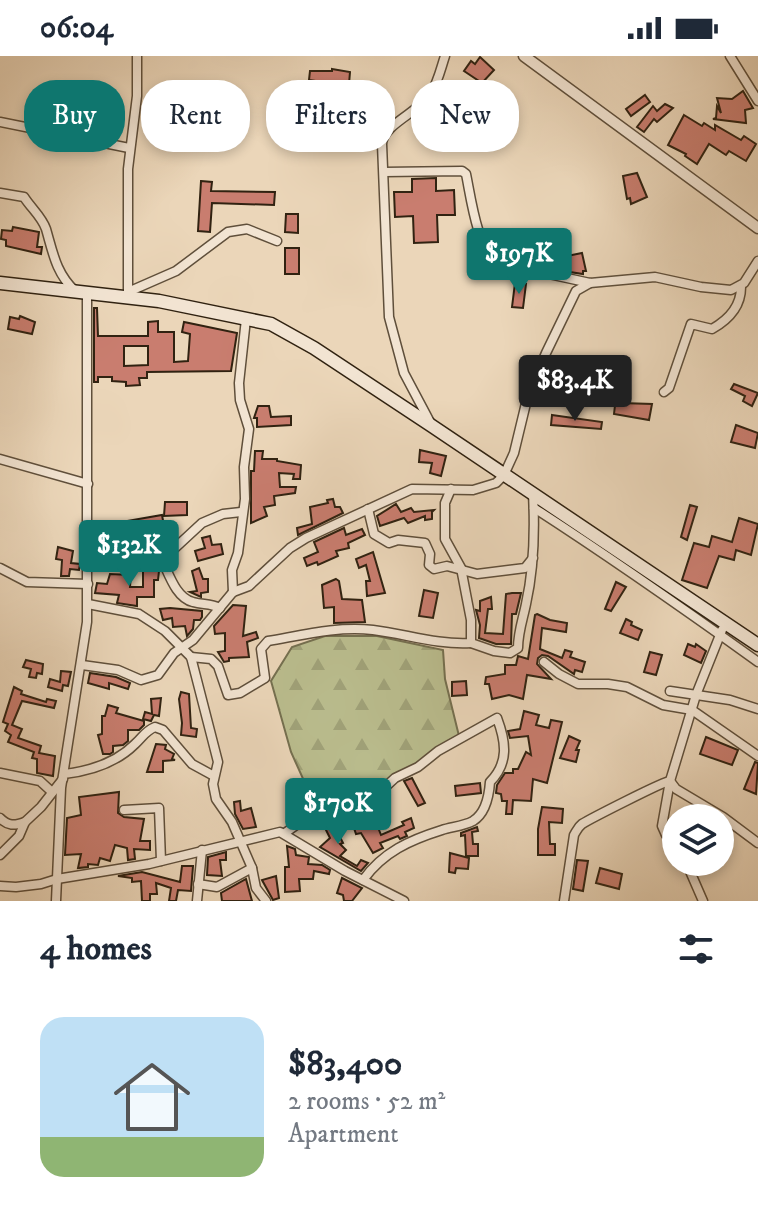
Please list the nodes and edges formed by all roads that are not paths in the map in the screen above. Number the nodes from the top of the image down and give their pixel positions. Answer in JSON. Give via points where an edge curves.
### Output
{"nodes":[{"id":1,"x":137,"y":56,"type":"edge"},
{"id":2,"x":445,"y":56,"type":"edge"},
{"id":3,"x":524,"y":56,"type":"edge"},
{"id":4,"x":730,"y":56,"type":"edge"},
{"id":5,"x":758,"y":101,"type":"edge"},
{"id":6,"x":0,"y":122,"type":"edge"},
{"id":7,"x":129,"y":148,"type":"junction"},
{"id":8,"x":384,"y":172,"type":"junction"},
{"id":9,"x":0,"y":193,"type":"edge"},
{"id":10,"x":758,"y":228,"type":"edge"},
{"id":11,"x":277,"y":241,"type":"dead end"},
{"id":12,"x":758,"y":261,"type":"edge"},
{"id":13,"x":0,"y":283,"type":"edge"},
{"id":14,"x":590,"y":283,"type":"junction"},
{"id":15,"x":741,"y":287,"type":"junction"},
{"id":16,"x":82,"y":292,"type":"junction"},
{"id":17,"x":128,"y":294,"type":"junction"},
{"id":18,"x":246,"y":319,"type":"junction"},
{"id":19,"x":664,"y":392,"type":"dead end"},
{"id":20,"x":432,"y":426,"type":"junction"},
{"id":21,"x":0,"y":459,"type":"edge"},
{"id":22,"x":504,"y":475,"type":"junction"},
{"id":23,"x":88,"y":484,"type":"junction"},
{"id":24,"x":451,"y":489,"type":"junction"},
{"id":25,"x":533,"y":493,"type":"junction"},
{"id":26,"x":534,"y":508,"type":"junction"},
{"id":27,"x":368,"y":509,"type":"junction"},
{"id":28,"x":241,"y":512,"type":"junction"},
{"id":29,"x":534,"y":557,"type":"junction"},
{"id":30,"x":88,"y":560,"type":"junction"},
{"id":31,"x":162,"y":560,"type":"junction"},
{"id":32,"x":0,"y":568,"type":"edge"},
{"id":33,"x":461,"y":568,"type":"junction"},
{"id":34,"x":88,"y":584,"type":"junction"},
{"id":35,"x":233,"y":592,"type":"junction"},
{"id":36,"x":88,"y":604,"type":"junction"},
{"id":37,"x":220,"y":608,"type":"junction"},
{"id":38,"x":722,"y":628,"type":"junction"},
{"id":39,"x":471,"y":643,"type":"junction"},
{"id":40,"x":758,"y":645,"type":"edge"},
{"id":41,"x":184,"y":648,"type":"junction"},
{"id":42,"x":191,"y":657,"type":"junction"},
{"id":43,"x":544,"y":662,"type":"dead end"},
{"id":44,"x":758,"y":662,"type":"edge"},
{"id":45,"x":82,"y":665,"type":"junction"},
{"id":46,"x":670,"y":691,"type":"dead end"},
{"id":47,"x":696,"y":695,"type":"junction"},
{"id":48,"x":758,"y":709,"type":"edge"},
{"id":49,"x":692,"y":710,"type":"junction"},
{"id":50,"x":758,"y":756,"type":"edge"},
{"id":51,"x":0,"y":773,"type":"edge"},
{"id":52,"x":63,"y":776,"type":"junction"},
{"id":53,"x":214,"y":776,"type":"junction"},
{"id":54,"x":670,"y":781,"type":"junction"},
{"id":55,"x":52,"y":792,"type":"junction"},
{"id":56,"x":666,"y":804,"type":"edge"},
{"id":57,"x":124,"y":810,"type":"dead end"},
{"id":58,"x":0,"y":818,"type":"edge"},
{"id":59,"x":25,"y":822,"type":"junction"},
{"id":60,"x":285,"y":833,"type":"junction"},
{"id":61,"x":238,"y":842,"type":"junction"},
{"id":62,"x":758,"y":843,"type":"edge"},
{"id":63,"x":202,"y":850,"type":"junction"},
{"id":64,"x":0,"y":855,"type":"edge"},
{"id":65,"x":161,"y":861,"type":"junction"},
{"id":66,"x":252,"y":868,"type":"junction"},
{"id":67,"x":692,"y":876,"type":"edge"},
{"id":68,"x":57,"y":879,"type":"junction"},
{"id":69,"x":363,"y":880,"type":"junction"},
{"id":70,"x":198,"y":884,"type":"junction"},
{"id":71,"x":0,"y":886,"type":"edge"},
{"id":72,"x":56,"y":901,"type":"edge"},
{"id":73,"x":197,"y":901,"type":"edge"},
{"id":74,"x":266,"y":901,"type":"edge"},
{"id":75,"x":404,"y":901,"type":"edge"},
{"id":76,"x":564,"y":901,"type":"edge"},
{"id":77,"x":703,"y":901,"type":"edge"}],
"edges":[{"from":1,"to":7,"type":"street"},
{"from":2,"to":8,"type":"street","via":[[431,94],[385,133]]},
{"from":3,"to":10,"type":"street"},
{"from":4,"to":5,"type":"street"},
{"from":6,"to":7,"type":"street"},
{"from":7,"to":17,"type":"street"},
{"from":8,"to":14,"type":"street","via":[[462,171],[492,259]]},
{"from":8,"to":20,"type":"street","via":[[389,317],[404,373]]},
{"from":9,"to":16,"type":"street","via":[[24,197],[46,229],[65,282]]},
{"from":11,"to":17,"type":"street","via":[[247,229],[228,232],[176,271]]},
{"from":12,"to":15,"type":"street"},
{"from":13,"to":16,"type":"main road"},
{"from":14,"to":15,"type":"street","via":[[655,277],[701,287]]},
{"from":14,"to":22,"type":"street","via":[[576,291],[546,353]]},
{"from":15,"to":19,"type":"street","via":[[728,320],[712,329],[691,324]]},
{"from":16,"to":17,"type":"main road"},
{"from":16,"to":23,"type":"street"},
{"from":17,"to":18,"type":"main road"},
{"from":18,"to":20,"type":"main road","via":[[271,324],[314,348]]},
{"from":18,"to":28,"type":"street","via":[[239,383],[249,429]]},
{"from":20,"to":22,"type":"main road"},
{"from":21,"to":23,"type":"street"},
{"from":22,"to":24,"type":"street","via":[[489,487]]},
{"from":22,"to":25,"type":"main road"},
{"from":23,"to":30,"type":"street"},
{"from":24,"to":27,"type":"street","via":[[412,489]]},
{"from":24,"to":33,"type":"street","via":[[445,503],[445,539]]},
{"from":25,"to":26,"type":"street"},
{"from":25,"to":38,"type":"main road"},
{"from":26,"to":29,"type":"street"},
{"from":26,"to":38,"type":"street","via":[[666,598]]},
{"from":27,"to":33,"type":"street","via":[[374,534],[389,543],[425,543],[434,569]]},
{"from":27,"to":35,"type":"street","via":[[298,543],[249,586]]},
{"from":28,"to":31,"type":"street","via":[[202,523]]},
{"from":28,"to":35,"type":"street"},
{"from":29,"to":33,"type":"street","via":[[525,568],[477,574]]},
{"from":29,"to":39,"type":"street","via":[[518,648],[510,653]]},
{"from":30,"to":31,"type":"street","via":[[129,567]]},
{"from":30,"to":34,"type":"street"},
{"from":31,"to":37,"type":"street","via":[[184,598]]},
{"from":32,"to":34,"type":"street","via":[[22,581]]},
{"from":33,"to":39,"type":"street"},
{"from":34,"to":36,"type":"street"},
{"from":35,"to":37,"type":"street"},
{"from":36,"to":41,"type":"street","via":[[139,614]]},
{"from":36,"to":45,"type":"street"},
{"from":37,"to":41,"type":"street"},
{"from":38,"to":40,"type":"main road"},
{"from":38,"to":44,"type":"street"},
{"from":38,"to":47,"type":"street"},
{"from":39,"to":42,"type":"street","via":[[339,629],[268,641],[261,649],[265,678],[228,695],[218,666],[211,659]]},
{"from":41,"to":42,"type":"street"},
{"from":41,"to":45,"type":"street","via":[[158,675],[141,680],[118,670]]},
{"from":42,"to":53,"type":"street","via":[[218,762]]},
{"from":43,"to":49,"type":"street","via":[[578,684],[627,687],[663,705]]},
{"from":45,"to":52,"type":"street"},
{"from":46,"to":47,"type":"street"},
{"from":47,"to":48,"type":"street"},
{"from":47,"to":49,"type":"street"},
{"from":49,"to":50,"type":"street"},
{"from":49,"to":54,"type":"street"},
{"from":51,"to":55,"type":"street","via":[[40,781]]},
{"from":52,"to":53,"type":"street","via":[[108,763],[155,727],[192,764]]},
{"from":52,"to":55,"type":"street"},
{"from":52,"to":68,"type":"street"},
{"from":53,"to":61,"type":"street","via":[[216,799]]},
{"from":54,"to":56,"type":"street"},
{"from":54,"to":62,"type":"street"},
{"from":54,"to":76,"type":"street","via":[[580,825]]},
{"from":55,"to":59,"type":"street"},
{"from":57,"to":65,"type":"street","via":[[159,808]]},
{"from":58,"to":59,"type":"street","via":[[7,825]]},
{"from":59,"to":64,"type":"street"},
{"from":60,"to":61,"type":"street"},
{"from":60,"to":69,"type":"street"},
{"from":60,"to":69,"type":"street","via":[[306,818],[343,811],[381,791],[497,718],[505,738],[501,770],[490,782],[481,813],[397,848],[375,863]]},
{"from":61,"to":63,"type":"street"},
{"from":61,"to":66,"type":"street"},
{"from":63,"to":65,"type":"street"},
{"from":63,"to":70,"type":"street"},
{"from":65,"to":68,"type":"street"},
{"from":66,"to":70,"type":"street","via":[[217,887]]},
{"from":66,"to":74,"type":"street","via":[[256,888]]},
{"from":67,"to":77,"type":"street"},
{"from":68,"to":71,"type":"street"},
{"from":68,"to":72,"type":"street"},
{"from":69,"to":75,"type":"street"},
{"from":70,"to":73,"type":"street"}]}
